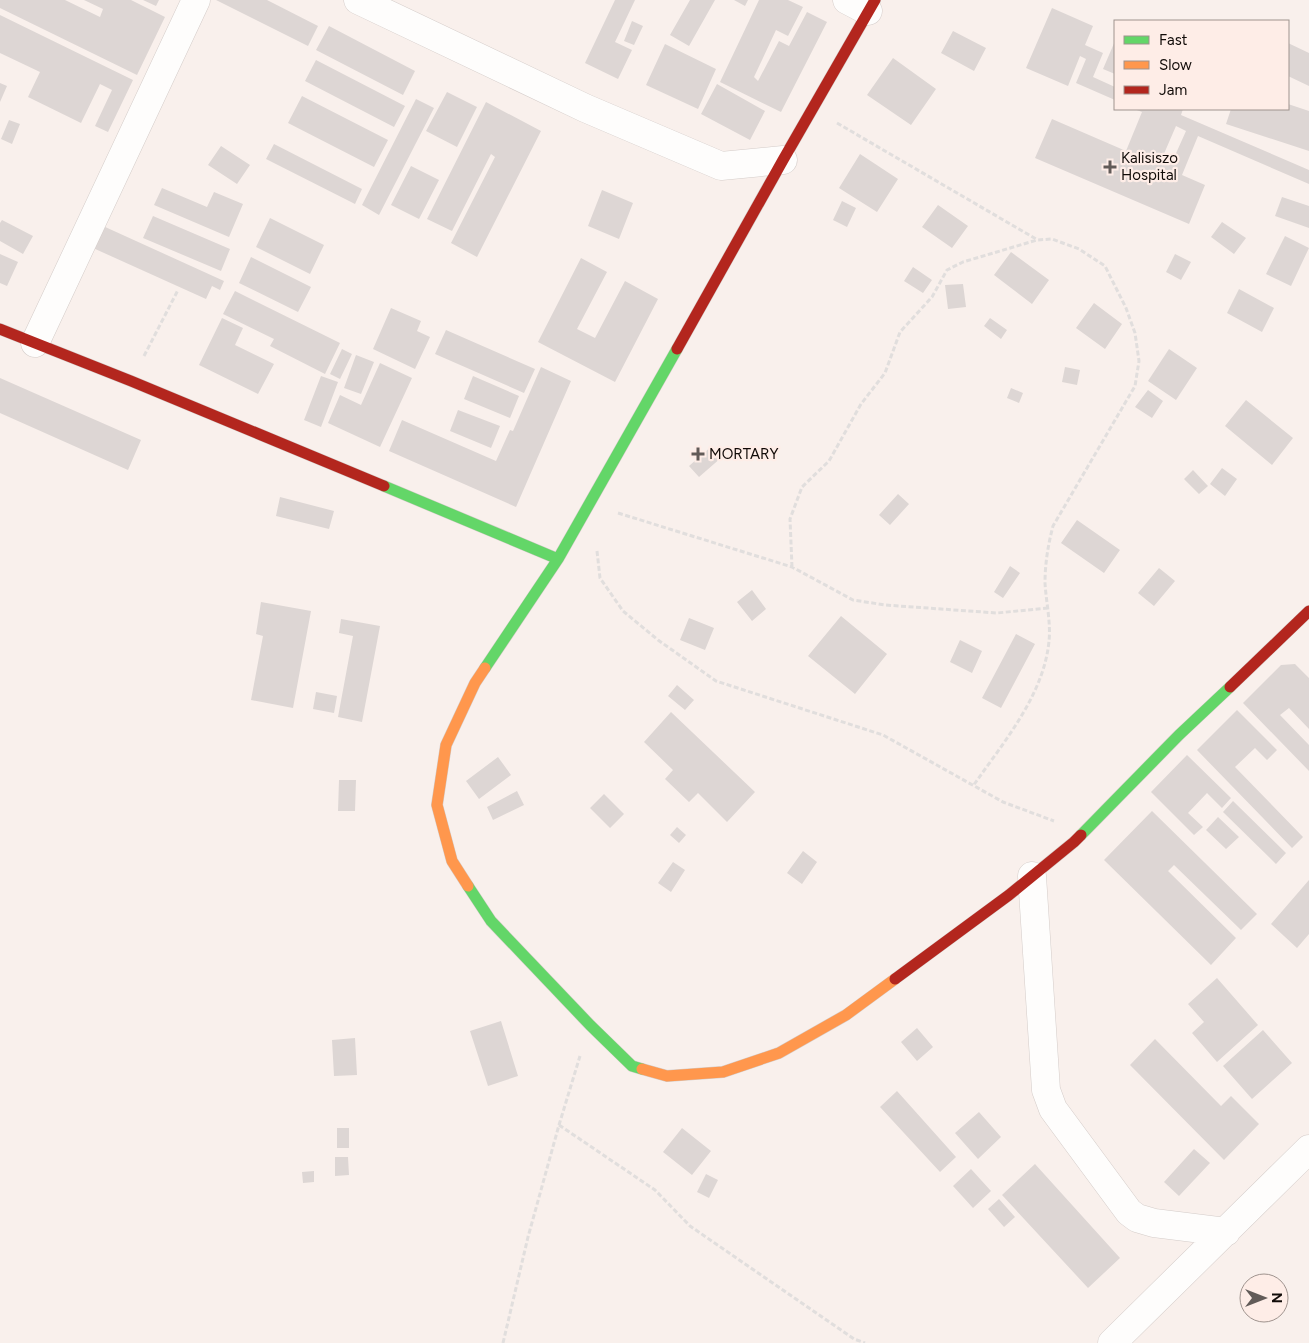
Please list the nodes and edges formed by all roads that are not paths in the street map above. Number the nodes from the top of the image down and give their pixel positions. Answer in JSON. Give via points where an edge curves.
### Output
{"nodes":[{"id":1,"x":196,"y":0,"type":"edge"},
{"id":2,"x":358,"y":0,"type":"edge"},
{"id":3,"x":863,"y":4,"type":"edge"},
{"id":4,"x":783,"y":160,"type":"junction"},
{"id":5,"x":0,"y":329,"type":"edge"},
{"id":6,"x":35,"y":343,"type":"junction"},
{"id":7,"x":558,"y":559,"type":"junction"},
{"id":8,"x":1309,"y":613,"type":"edge"},
{"id":9,"x":1032,"y":876,"type":"junction"},
{"id":10,"x":1309,"y":1149,"type":"edge"},
{"id":11,"x":1226,"y":1232,"type":"junction"},
{"id":12,"x":1112,"y":1343,"type":"edge"}],
"edges":[{"from":1,"to":6,"type":"street"},
{"from":2,"to":4,"type":"street","via":[[585,108],[721,166]]},
{"from":3,"to":4,"type":"street","via":[[812,109]]},
{"from":4,"to":7,"type":"street"},
{"from":5,"to":6,"type":"street"},
{"from":6,"to":7,"type":"street"},
{"from":7,"to":9,"type":"street","via":[[475,684],[446,745],[437,805],[452,861],[490,920],[632,1066],[667,1076],[723,1072],[779,1052],[846,1015]]},
{"from":8,"to":9,"type":"street","via":[[1179,735],[1074,842]]},
{"from":9,"to":11,"type":"street","via":[[1046,1090],[1053,1109],[1133,1215],[1154,1223]]},
{"from":10,"to":11,"type":"street"},
{"from":11,"to":12,"type":"street"}]}
